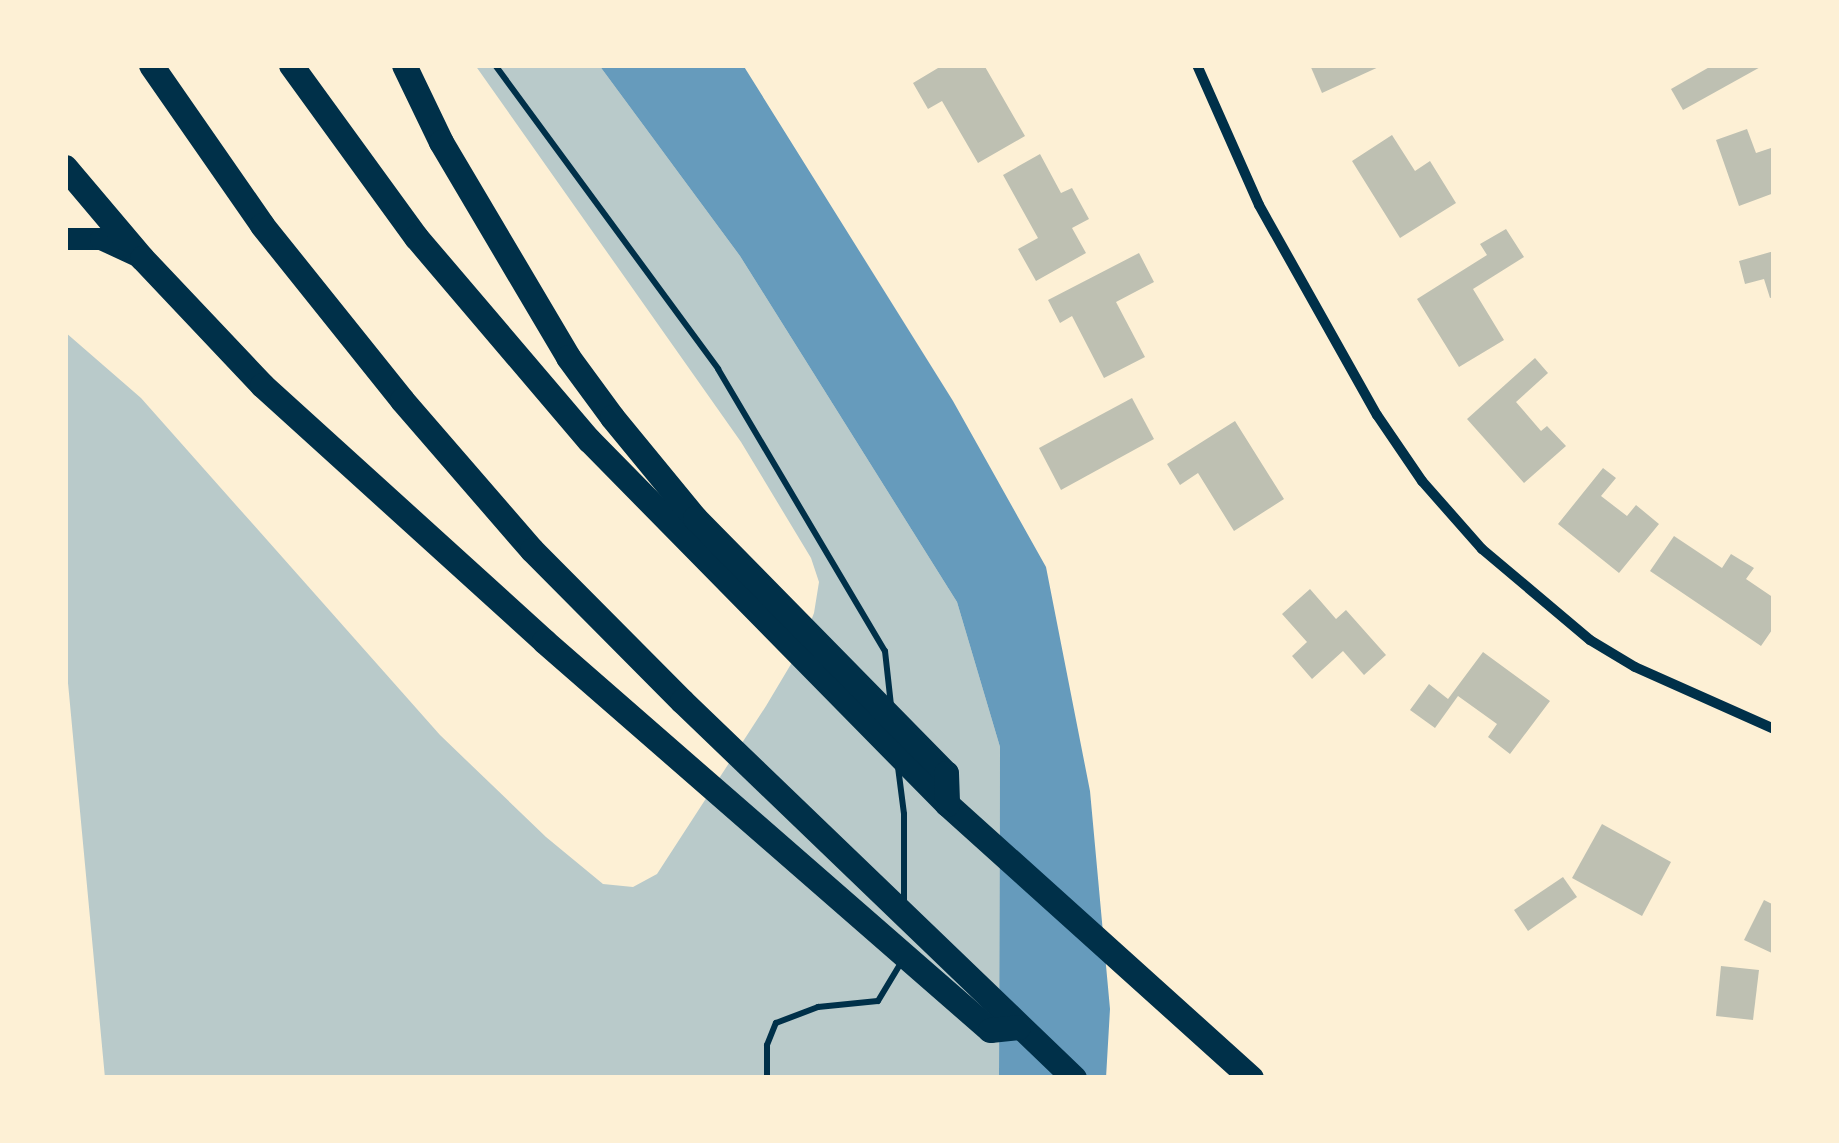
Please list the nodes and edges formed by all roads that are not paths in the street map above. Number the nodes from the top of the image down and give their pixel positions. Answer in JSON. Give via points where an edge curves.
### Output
{"nodes":[{"id":1,"x":290,"y":65,"type":"edge"},
{"id":2,"x":404,"y":65,"type":"edge"},
{"id":3,"x":495,"y":65,"type":"edge"},
{"id":4,"x":1197,"y":65,"type":"edge"},
{"id":5,"x":152,"y":66,"type":"edge"},
{"id":6,"x":65,"y":167,"type":"edge"},
{"id":7,"x":65,"y":240,"type":"edge"},
{"id":8,"x":142,"y":258,"type":"junction"},
{"id":9,"x":747,"y":586,"type":"junction"},
{"id":10,"x":1774,"y":728,"type":"edge"},
{"id":11,"x":904,"y":922,"type":"dead end"},
{"id":12,"x":904,"y":940,"type":"dead end"},
{"id":13,"x":1018,"y":1027,"type":"junction"},
{"id":14,"x":767,"y":1078,"type":"edge"},
{"id":15,"x":1074,"y":1078,"type":"edge"},
{"id":16,"x":1251,"y":1078,"type":"edge"}],
"edges":[{"from":1,"to":9,"type":"highway","via":[[428,251],[589,440]]},
{"from":2,"to":9,"type":"highway","via":[[441,142],[568,357]]},
{"from":3,"to":11,"type":"lane","via":[[718,369],[885,650],[904,814]]},
{"from":4,"to":10,"type":"street","via":[[1259,205],[1378,415],[1482,550],[1590,640]]},
{"from":5,"to":13,"type":"highway","via":[[262,224],[532,550]]},
{"from":6,"to":8,"type":"highway"},
{"from":7,"to":8,"type":"main road","via":[[101,239]]},
{"from":8,"to":13,"type":"highway","via":[[262,385],[614,704],[990,1030]]},
{"from":9,"to":16,"type":"highway","via":[[946,773],[947,804]]},
{"from":12,"to":14,"type":"lane","via":[[904,958],[878,1001],[818,1007],[776,1024],[767,1044]]},
{"from":13,"to":15,"type":"highway"}]}
